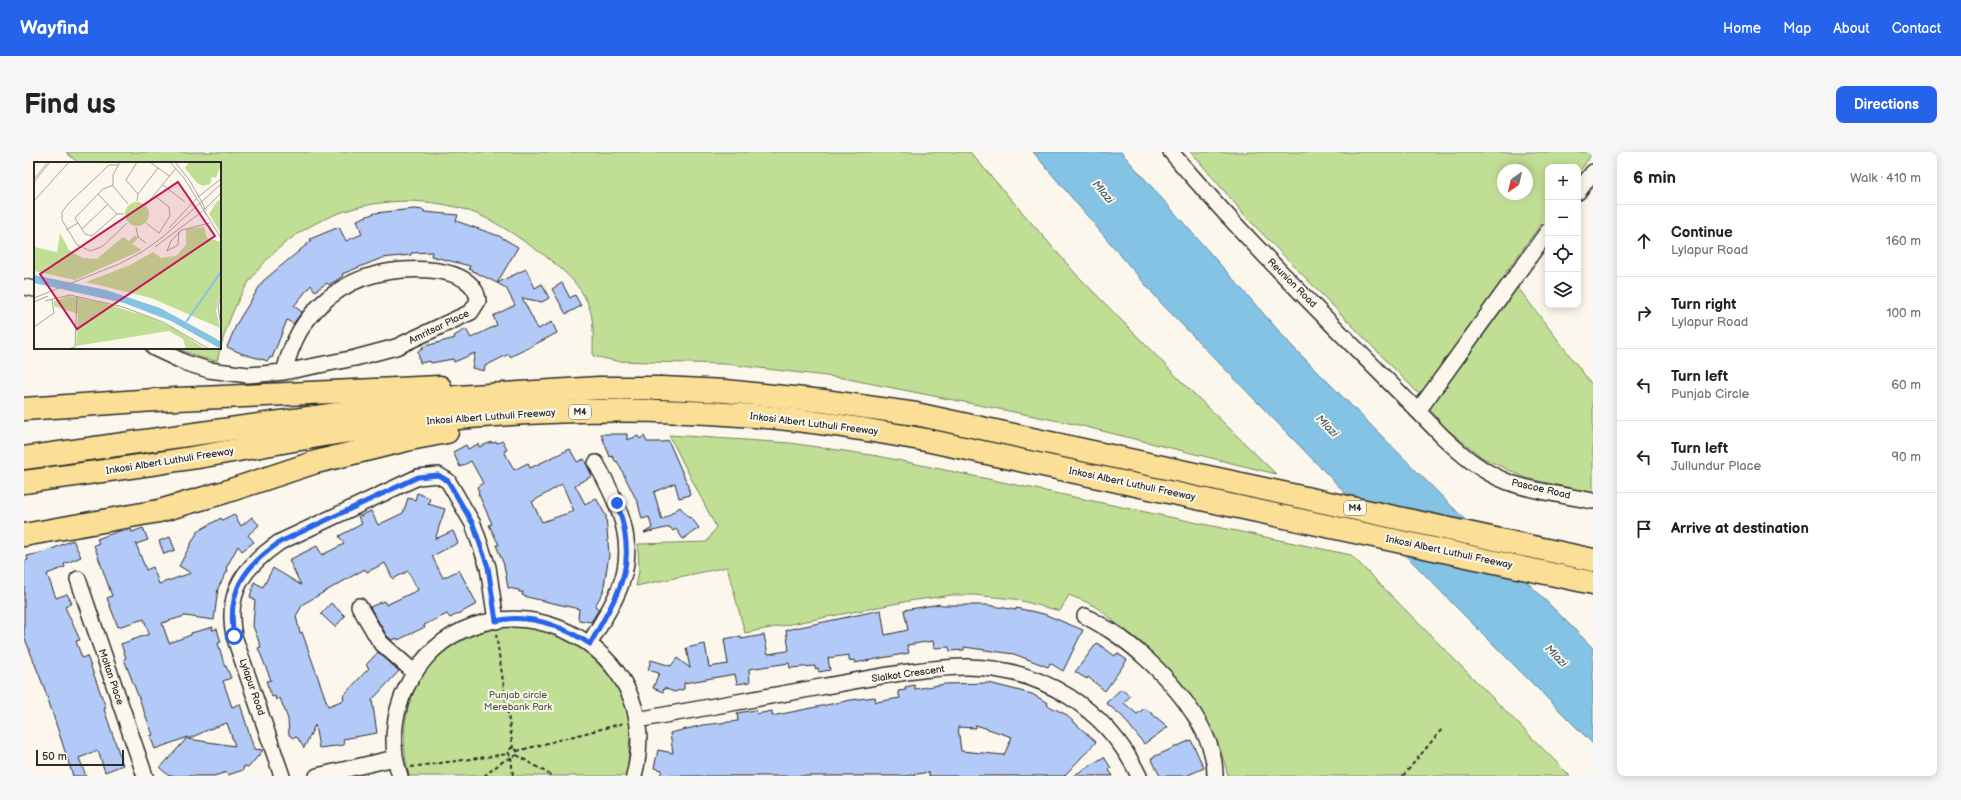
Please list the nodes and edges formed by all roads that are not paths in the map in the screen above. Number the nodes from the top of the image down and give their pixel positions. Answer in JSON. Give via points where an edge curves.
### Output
{"nodes":[{"id":1,"x":1171,"y":152,"type":"edge"},
{"id":2,"x":1593,"y":172,"type":"edge"},
{"id":3,"x":1581,"y":188,"type":"edge"},
{"id":4,"x":1545,"y":235,"type":"edge"},
{"id":5,"x":24,"y":287,"type":"edge"},
{"id":6,"x":34,"y":289,"type":"edge"},
{"id":7,"x":156,"y":349,"type":"edge"},
{"id":8,"x":284,"y":372,"type":"junction"},
{"id":9,"x":599,"y":388,"type":"junction"},
{"id":10,"x":24,"y":409,"type":"edge"},
{"id":11,"x":1418,"y":411,"type":"junction"},
{"id":12,"x":522,"y":414,"type":"junction"},
{"id":13,"x":24,"y":458,"type":"edge"},
{"id":14,"x":596,"y":463,"type":"dead end"},
{"id":15,"x":24,"y":482,"type":"edge"},
{"id":16,"x":1593,"y":501,"type":"edge"},
{"id":17,"x":24,"y":535,"type":"edge"},
{"id":18,"x":1593,"y":560,"type":"edge"},
{"id":19,"x":78,"y":579,"type":"dead end"},
{"id":20,"x":1593,"y":583,"type":"edge"},
{"id":21,"x":359,"y":606,"type":"dead end"},
{"id":22,"x":1085,"y":616,"type":"dead end"},
{"id":23,"x":496,"y":621,"type":"junction"},
{"id":24,"x":590,"y":644,"type":"junction"},
{"id":25,"x":415,"y":673,"type":"junction"},
{"id":26,"x":637,"y":720,"type":"junction"},
{"id":27,"x":397,"y":768,"type":"edge"},
{"id":28,"x":145,"y":776,"type":"edge"},
{"id":29,"x":282,"y":776,"type":"edge"},
{"id":30,"x":317,"y":776,"type":"edge"},
{"id":31,"x":634,"y":776,"type":"edge"},
{"id":32,"x":1139,"y":776,"type":"edge"},
{"id":33,"x":1215,"y":776,"type":"edge"}],
"edges":[{"from":1,"to":11,"type":"street","name":"Reunion Road","via":[[1245,235]]},
{"from":2,"to":3,"type":"street"},
{"from":4,"to":11,"type":"street"},
{"from":5,"to":6,"type":"street"},
{"from":7,"to":8,"type":"street","name":"Amritsar Place","via":[[208,370],[248,375]]},
{"from":8,"to":8,"type":"street","name":"Amritsar Place","via":[[383,352],[419,338],[471,312],[478,301],[476,293],[464,280],[439,271],[399,270],[364,278],[332,295],[313,313],[294,339]]},
{"from":9,"to":10,"type":"highway","via":[[392,388]]},
{"from":9,"to":13,"type":"highway","name":"Inkosi Albert Luthuli Freeway","number":"M4","via":[[457,397]]},
{"from":9,"to":18,"type":"highway","name":"Inkosi Albert Luthuli Freeway","number":"M4","via":[[717,391],[824,401],[916,414]]},
{"from":11,"to":16,"type":"street","name":"Pascoe Road","via":[[1465,457],[1498,477],[1516,485]]},
{"from":12,"to":15,"type":"highway","name":"Inkosi Albert Luthuli Freeway","number":"M4","via":[[425,421],[337,433],[180,460]]},
{"from":12,"to":17,"type":"highway","via":[[316,462],[160,511]]},
{"from":12,"to":20,"type":"highway","name":"Inkosi Albert Luthuli Freeway","number":"M4","via":[[680,412],[819,423],[926,440]]},
{"from":14,"to":24,"type":"street","via":[[624,522],[628,554],[621,585]]},
{"from":19,"to":28,"type":"street","name":"Moltan Place"},
{"from":21,"to":25,"type":"street","via":[[380,642]]},
{"from":22,"to":33,"type":"street","via":[[1112,632],[1146,659],[1173,686],[1195,716],[1207,739]]},
{"from":23,"to":24,"type":"street","via":[[527,619],[550,624],[571,632]]},
{"from":23,"to":25,"type":"street","via":[[457,634],[430,654]]},
{"from":23,"to":29,"type":"street","name":"Lylapur Road","via":[[488,567],[473,524],[452,486],[438,475],[418,477],[270,549],[250,566],[239,581],[233,602],[232,625]]},
{"from":24,"to":26,"type":"street","via":[[604,656],[622,680]]},
{"from":25,"to":27,"type":"street","via":[[398,711],[395,727]]},
{"from":26,"to":31,"type":"street","via":[[638,757]]},
{"from":26,"to":32,"type":"street","name":"Sialkot Crescent","via":[[890,675],[957,668],[983,669],[1034,679],[1066,694],[1091,713],[1115,738]]},
{"from":27,"to":30,"type":"street"}]}
